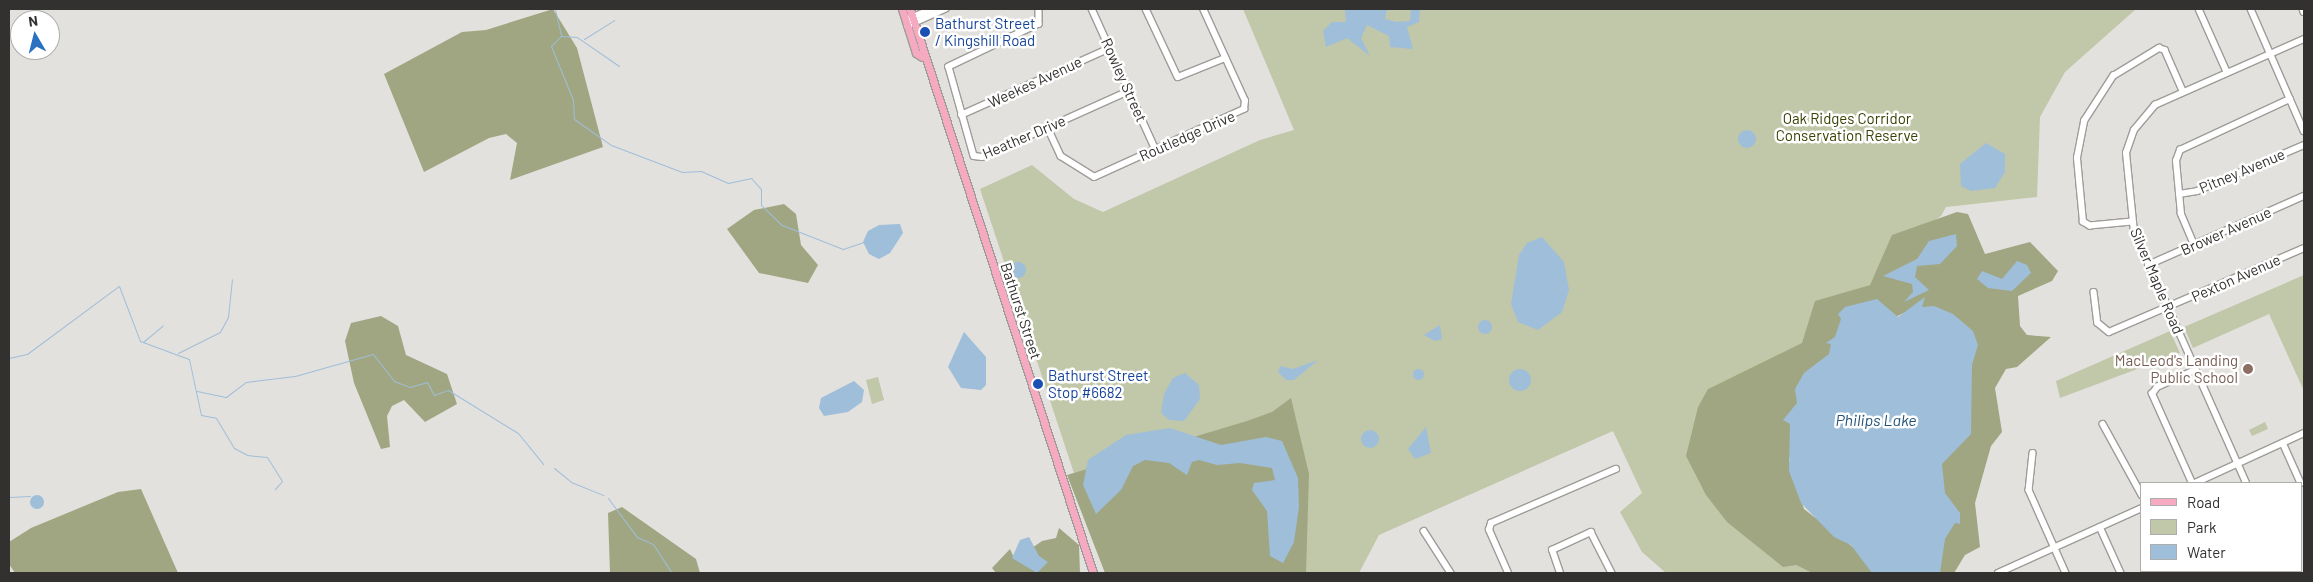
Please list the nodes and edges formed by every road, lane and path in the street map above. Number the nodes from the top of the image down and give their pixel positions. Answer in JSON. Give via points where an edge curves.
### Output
{"nodes":[{"id":1,"x":902,"y":9,"type":"edge"},
{"id":2,"x":910,"y":9,"type":"edge"},
{"id":3,"x":932,"y":9,"type":"edge"},
{"id":4,"x":946,"y":9,"type":"edge"},
{"id":5,"x":1039,"y":9,"type":"edge"},
{"id":6,"x":1092,"y":9,"type":"edge"},
{"id":7,"x":1146,"y":9,"type":"edge"},
{"id":8,"x":1203,"y":9,"type":"edge"},
{"id":9,"x":2199,"y":9,"type":"edge"},
{"id":10,"x":2251,"y":9,"type":"edge"},
{"id":11,"x":910,"y":22,"type":"junction"},
{"id":12,"x":2304,"y":38,"type":"edge"},
{"id":13,"x":1110,"y":48,"type":"junction"},
{"id":14,"x":2270,"y":53,"type":"junction"},
{"id":15,"x":1225,"y":58,"type":"junction"},
{"id":16,"x":2227,"y":72,"type":"junction"},
{"id":17,"x":1129,"y":91,"type":"junction"},
{"id":18,"x":2183,"y":91,"type":"junction"},
{"id":19,"x":2290,"y":99,"type":"junction"},
{"id":20,"x":961,"y":115,"type":"junction"},
{"id":21,"x":1048,"y":128,"type":"junction"},
{"id":22,"x":2304,"y":131,"type":"edge"},
{"id":23,"x":2304,"y":145,"type":"edge"},
{"id":24,"x":1156,"y":150,"type":"junction"},
{"id":25,"x":2179,"y":194,"type":"junction"},
{"id":26,"x":2304,"y":196,"type":"edge"},
{"id":27,"x":2132,"y":222,"type":"junction"},
{"id":28,"x":2194,"y":245,"type":"junction"},
{"id":29,"x":2304,"y":248,"type":"edge"},
{"id":30,"x":2148,"y":265,"type":"junction"},
{"id":31,"x":2094,"y":292,"type":"dead end"},
{"id":32,"x":2168,"y":308,"type":"junction"},
{"id":33,"x":2195,"y":370,"type":"junction"},
{"id":34,"x":2103,"y":424,"type":"dead end"},
{"id":35,"x":2304,"y":433,"type":"edge"},
{"id":36,"x":2283,"y":443,"type":"junction"},
{"id":37,"x":2033,"y":453,"type":"dead end"},
{"id":38,"x":2238,"y":464,"type":"junction"},
{"id":39,"x":1616,"y":469,"type":"dead end"},
{"id":40,"x":2194,"y":482,"type":"edge"},
{"id":41,"x":2196,"y":482,"type":"edge"},
{"id":42,"x":2246,"y":482,"type":"edge"},
{"id":43,"x":2301,"y":482,"type":"edge"},
{"id":44,"x":2140,"y":491,"type":"edge"},
{"id":45,"x":2140,"y":509,"type":"edge"},
{"id":46,"x":2100,"y":527,"type":"junction"},
{"id":47,"x":1424,"y":531,"type":"dead end"},
{"id":48,"x":2054,"y":547,"type":"junction"},
{"id":49,"x":2012,"y":567,"type":"junction"},
{"id":50,"x":1093,"y":573,"type":"edge"},
{"id":51,"x":1451,"y":573,"type":"edge"},
{"id":52,"x":1508,"y":573,"type":"edge"},
{"id":53,"x":1560,"y":573,"type":"edge"},
{"id":54,"x":1612,"y":573,"type":"edge"},
{"id":55,"x":1998,"y":573,"type":"edge"},
{"id":56,"x":2015,"y":573,"type":"edge"},
{"id":57,"x":2066,"y":573,"type":"edge"},
{"id":58,"x":2120,"y":573,"type":"edge"}],
"edges":[{"from":1,"to":11,"type":"main road","name":"Bathurst Street"},
{"from":2,"to":11,"type":"main road","name":"Bathurst Street"},
{"from":3,"to":11,"type":"street"},
{"from":4,"to":11,"type":"street"},
{"from":5,"to":20,"type":"street","name":"Heather Drive","via":[[1039,24],[950,66]]},
{"from":6,"to":13,"type":"street","name":"Rowley Street"},
{"from":7,"to":15,"type":"street","via":[[1178,77]]},
{"from":8,"to":15,"type":"street","name":"Routledge Drive"},
{"from":9,"to":16,"type":"street"},
{"from":10,"to":14,"type":"street"},
{"from":11,"to":50,"type":"main road","name":"Bathurst Street","via":[[916,53],[922,57]]},
{"from":12,"to":14,"type":"street","name":"Silver Maple Road"},
{"from":13,"to":17,"type":"street","name":"Rowley Street"},
{"from":13,"to":20,"type":"street","name":"Weekes Avenue"},
{"from":14,"to":16,"type":"street","name":"Silver Maple Road"},
{"from":14,"to":19,"type":"street"},
{"from":15,"to":24,"type":"street","name":"Routledge Drive","via":[[1245,101],[1244,109]]},
{"from":16,"to":18,"type":"street","name":"Silver Maple Road"},
{"from":17,"to":21,"type":"street","name":"Heather Drive"},
{"from":17,"to":24,"type":"street","name":"Rowley Street"},
{"from":18,"to":27,"type":"street","name":"Silver Maple Road","via":[[2147,112],[2131,136],[2126,161]]},
{"from":18,"to":27,"type":"street","via":[[2165,50],[2159,48],[2113,76],[2084,121],[2077,158],[2083,222],[2090,226]]},
{"from":19,"to":22,"type":"street"},
{"from":19,"to":25,"type":"street","via":[[2182,147],[2176,162]]},
{"from":20,"to":21,"type":"street","name":"Heather Drive","via":[[978,158]]},
{"from":21,"to":24,"type":"street","name":"Routledge Drive","via":[[1061,156],[1090,176]]},
{"from":23,"to":25,"type":"street","name":"Pitney Avenue","via":[[2197,191]]},
{"from":25,"to":28,"type":"street","via":[[2182,218]]},
{"from":26,"to":28,"type":"street","name":"Brower Avenue"},
{"from":27,"to":30,"type":"street","name":"Silver Maple Road"},
{"from":28,"to":30,"type":"street","name":"Brower Avenue"},
{"from":29,"to":32,"type":"street","name":"Pexton Avenue"},
{"from":30,"to":32,"type":"street","name":"Silver Maple Road"},
{"from":31,"to":32,"type":"street","name":"Pexton Avenue","via":[[2098,323],[2109,332]]},
{"from":32,"to":33,"type":"street","name":"Silver Maple Road"},
{"from":33,"to":38,"type":"street","name":"Silver Maple Road"},
{"from":33,"to":40,"type":"street","via":[[2157,387],[2152,394]]},
{"from":34,"to":44,"type":"street"},
{"from":35,"to":36,"type":"street"},
{"from":36,"to":38,"type":"street"},
{"from":36,"to":43,"type":"street"},
{"from":37,"to":48,"type":"street","via":[[2028,490]]},
{"from":38,"to":41,"type":"street"},
{"from":38,"to":42,"type":"street","name":"Silver Maple Road"},
{"from":39,"to":52,"type":"street","via":[[1491,524],[1489,530]]},
{"from":45,"to":46,"type":"street"},
{"from":46,"to":48,"type":"street"},
{"from":46,"to":58,"type":"street"},
{"from":47,"to":51,"type":"street"},
{"from":48,"to":49,"type":"street"},
{"from":48,"to":57,"type":"street"},
{"from":49,"to":55,"type":"street"},
{"from":49,"to":56,"type":"street"},
{"from":53,"to":54,"type":"street","via":[[1552,550],[1591,532]]}]}
